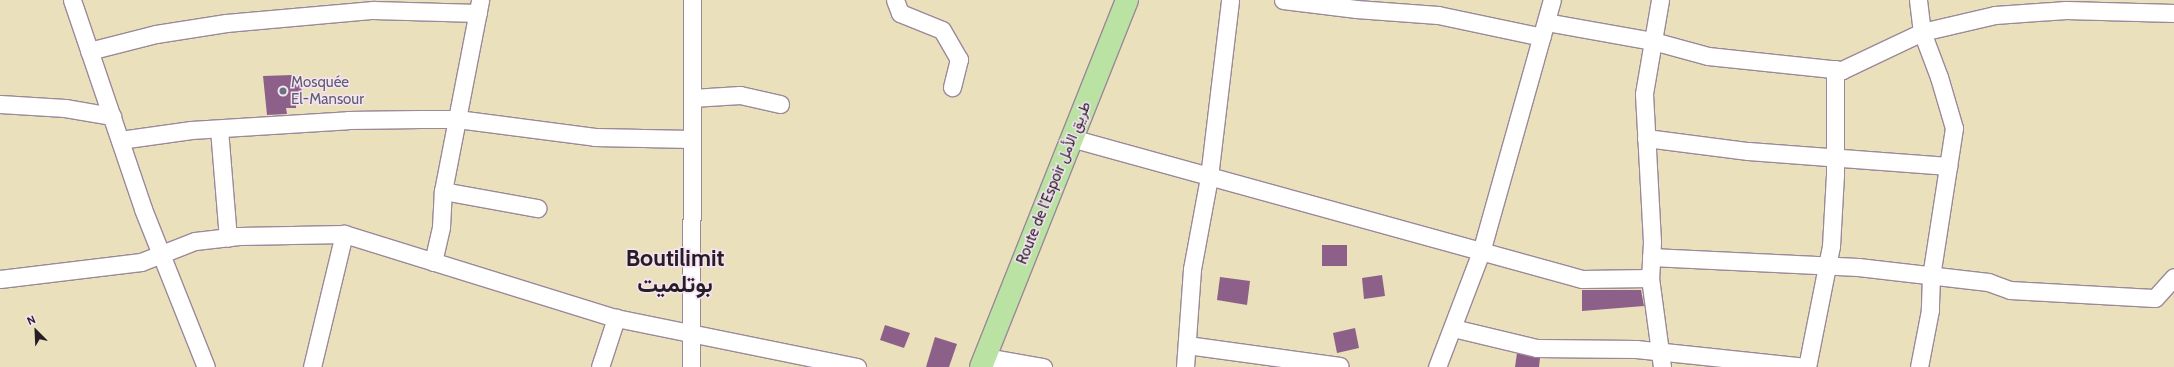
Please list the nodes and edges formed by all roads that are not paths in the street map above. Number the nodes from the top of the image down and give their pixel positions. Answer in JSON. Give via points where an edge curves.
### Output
{"nodes":[{"id":1,"x":72,"y":0,"type":"edge"},
{"id":2,"x":692,"y":0,"type":"edge"},
{"id":3,"x":895,"y":0,"type":"edge"},
{"id":4,"x":1127,"y":0,"type":"edge"},
{"id":5,"x":1230,"y":0,"type":"edge"},
{"id":6,"x":1283,"y":0,"type":"edge"},
{"id":7,"x":1552,"y":0,"type":"edge"},
{"id":8,"x":1660,"y":0,"type":"edge"},
{"id":9,"x":1918,"y":0,"type":"edge"},
{"id":10,"x":479,"y":6,"type":"edge"},
{"id":11,"x":2174,"y":13,"type":"edge"},
{"id":12,"x":1544,"y":30,"type":"junction"},
{"id":13,"x":1922,"y":32,"type":"junction"},
{"id":14,"x":1653,"y":41,"type":"junction"},
{"id":15,"x":90,"y":51,"type":"junction"},
{"id":16,"x":1835,"y":69,"type":"junction"},
{"id":17,"x":952,"y":87,"type":"dead end"},
{"id":18,"x":692,"y":98,"type":"junction"},
{"id":19,"x":0,"y":104,"type":"edge"},
{"id":20,"x":780,"y":104,"type":"dead end"},
{"id":21,"x":112,"y":116,"type":"junction"},
{"id":22,"x":457,"y":119,"type":"junction"},
{"id":23,"x":219,"y":129,"type":"junction"},
{"id":24,"x":1071,"y":138,"type":"junction"},
{"id":25,"x":1646,"y":138,"type":"junction"},
{"id":26,"x":691,"y":139,"type":"junction"},
{"id":27,"x":120,"y":140,"type":"junction"},
{"id":28,"x":1835,"y":158,"type":"junction"},
{"id":29,"x":1948,"y":166,"type":"junction"},
{"id":30,"x":1208,"y":177,"type":"junction"},
{"id":31,"x":443,"y":191,"type":"junction"},
{"id":32,"x":537,"y":208,"type":"dead end"},
{"id":33,"x":344,"y":234,"type":"junction"},
{"id":34,"x":228,"y":238,"type":"junction"},
{"id":35,"x":1481,"y":252,"type":"junction"},
{"id":36,"x":163,"y":255,"type":"junction"},
{"id":37,"x":1651,"y":256,"type":"junction"},
{"id":38,"x":433,"y":262,"type":"junction"},
{"id":39,"x":1827,"y":266,"type":"junction"},
{"id":40,"x":1931,"y":276,"type":"junction"},
{"id":41,"x":2174,"y":277,"type":"edge"},
{"id":42,"x":1650,"y":278,"type":"junction"},
{"id":43,"x":0,"y":279,"type":"edge"},
{"id":44,"x":616,"y":318,"type":"junction"},
{"id":45,"x":1452,"y":328,"type":"junction"},
{"id":46,"x":690,"y":334,"type":"junction"},
{"id":47,"x":1187,"y":345,"type":"junction"},
{"id":48,"x":1662,"y":359,"type":"edge"},
{"id":49,"x":983,"y":362,"type":"edge"},
{"id":50,"x":1269,"y":362,"type":"edge"},
{"id":51,"x":1340,"y":366,"type":"edge"},
{"id":52,"x":206,"y":367,"type":"edge"},
{"id":53,"x":312,"y":367,"type":"edge"},
{"id":54,"x":600,"y":367,"type":"edge"},
{"id":55,"x":691,"y":367,"type":"edge"},
{"id":56,"x":857,"y":367,"type":"edge"},
{"id":57,"x":1043,"y":367,"type":"edge"},
{"id":58,"x":1185,"y":367,"type":"edge"},
{"id":59,"x":1437,"y":367,"type":"edge"},
{"id":60,"x":1803,"y":367,"type":"edge"},
{"id":61,"x":1919,"y":367,"type":"edge"}],
"edges":[{"from":1,"to":15,"type":"street"},
{"from":2,"to":18,"type":"street"},
{"from":3,"to":17,"type":"street","via":[[900,12],[942,30],[959,59]]},
{"from":4,"to":24,"type":"highway","name":"Route de l’Espoir طريق الأمل"},
{"from":5,"to":30,"type":"street"},
{"from":6,"to":12,"type":"street","via":[[1438,15]]},
{"from":7,"to":12,"type":"street"},
{"from":8,"to":14,"type":"street"},
{"from":9,"to":13,"type":"street"},
{"from":10,"to":15,"type":"street","via":[[373,10],[226,23],[156,34]]},
{"from":10,"to":22,"type":"street"},
{"from":11,"to":13,"type":"street","via":[[2066,10],[2003,14]]},
{"from":12,"to":14,"type":"street"},
{"from":12,"to":35,"type":"street"},
{"from":13,"to":16,"type":"street","via":[[1842,70]]},
{"from":13,"to":29,"type":"street","via":[[1940,77],[1954,128]]},
{"from":14,"to":16,"type":"street","via":[[1708,56]]},
{"from":14,"to":25,"type":"street","via":[[1644,94]]},
{"from":15,"to":21,"type":"street"},
{"from":16,"to":28,"type":"street"},
{"from":18,"to":20,"type":"street","via":[[740,96]]},
{"from":18,"to":26,"type":"street"},
{"from":19,"to":21,"type":"street","via":[[65,108]]},
{"from":21,"to":27,"type":"street"},
{"from":22,"to":23,"type":"street","via":[[348,120]]},
{"from":22,"to":26,"type":"street","via":[[595,137]]},
{"from":22,"to":31,"type":"street"},
{"from":23,"to":27,"type":"street"},
{"from":23,"to":34,"type":"street"},
{"from":24,"to":30,"type":"street"},
{"from":24,"to":49,"type":"highway","name":"Route de l’Espoir طريق الأمل"},
{"from":25,"to":28,"type":"street","via":[[1748,151]]},
{"from":25,"to":37,"type":"street"},
{"from":26,"to":46,"type":"street"},
{"from":27,"to":36,"type":"street","via":[[143,209]]},
{"from":28,"to":29,"type":"street"},
{"from":28,"to":39,"type":"street","via":[[1831,246]]},
{"from":29,"to":40,"type":"street"},
{"from":30,"to":35,"type":"street"},
{"from":30,"to":47,"type":"street","via":[[1192,269]]},
{"from":31,"to":32,"type":"street"},
{"from":31,"to":38,"type":"street","via":[[441,227]]},
{"from":33,"to":34,"type":"street"},
{"from":33,"to":38,"type":"street"},
{"from":33,"to":53,"type":"street"},
{"from":34,"to":36,"type":"street","via":[[195,241]]},
{"from":35,"to":42,"type":"street","via":[[1582,279]]},
{"from":35,"to":45,"type":"street"},
{"from":36,"to":43,"type":"street","via":[[141,262]]},
{"from":36,"to":52,"type":"street"},
{"from":37,"to":39,"type":"street"},
{"from":37,"to":42,"type":"street"},
{"from":38,"to":44,"type":"street"},
{"from":39,"to":40,"type":"street"},
{"from":39,"to":60,"type":"street"},
{"from":40,"to":41,"type":"street","via":[[1988,282],[2010,290],[2155,298]]},
{"from":40,"to":61,"type":"street","via":[[1930,310]]},
{"from":42,"to":48,"type":"street"},
{"from":44,"to":46,"type":"street"},
{"from":44,"to":54,"type":"street"},
{"from":45,"to":48,"type":"street","via":[[1537,348]]},
{"from":45,"to":59,"type":"street"},
{"from":46,"to":55,"type":"street"},
{"from":46,"to":56,"type":"street"},
{"from":47,"to":50,"type":"street"},
{"from":47,"to":58,"type":"street"},
{"from":48,"to":60,"type":"street"},
{"from":49,"to":57,"type":"street"},
{"from":50,"to":51,"type":"street"}]}
